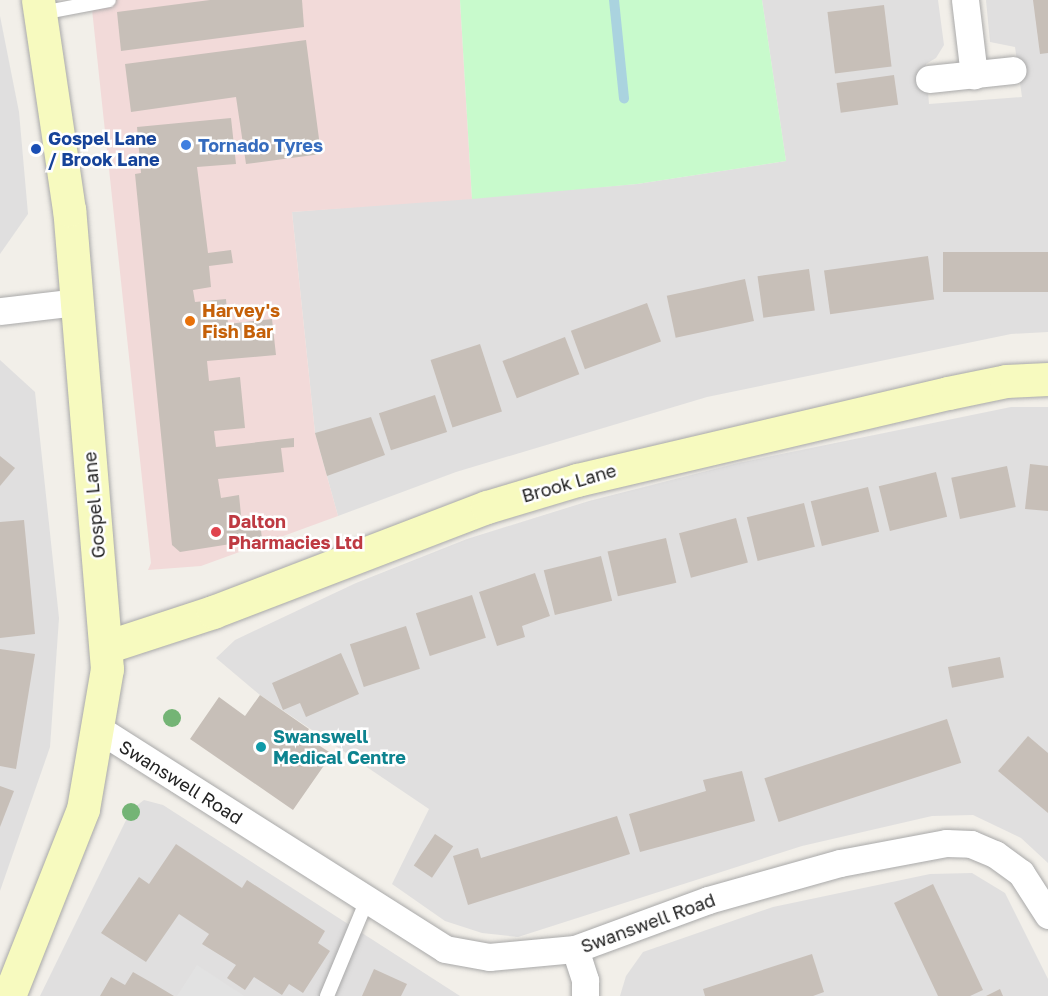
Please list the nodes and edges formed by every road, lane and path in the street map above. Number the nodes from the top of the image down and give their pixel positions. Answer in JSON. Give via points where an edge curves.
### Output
{"nodes":[{"id":1,"x":109,"y":0,"type":"edge"},
{"id":2,"x":965,"y":0,"type":"edge"},
{"id":3,"x":40,"y":6,"type":"edge"},
{"id":4,"x":1013,"y":70,"type":"dead end"},
{"id":5,"x":974,"y":75,"type":"junction"},
{"id":6,"x":929,"y":79,"type":"dead end"},
{"id":7,"x":77,"y":302,"type":"junction"},
{"id":8,"x":0,"y":311,"type":"edge"},
{"id":9,"x":1048,"y":379,"type":"edge"},
{"id":10,"x":106,"y":647,"type":"junction"},
{"id":11,"x":97,"y":728,"type":"junction"},
{"id":12,"x":367,"y":900,"type":"junction"},
{"id":13,"x":1048,"y":915,"type":"edge"},
{"id":14,"x":575,"y":949,"type":"junction"},
{"id":15,"x":9,"y":996,"type":"edge"},
{"id":16,"x":327,"y":996,"type":"edge"},
{"id":17,"x":585,"y":996,"type":"edge"}],
"edges":[{"from":1,"to":3,"type":"lane"},
{"from":2,"to":5,"type":"street"},
{"from":3,"to":7,"type":"street","name":"Gospel Lane","via":[[69,210]]},
{"from":4,"to":5,"type":"street"},
{"from":5,"to":6,"type":"street"},
{"from":7,"to":8,"type":"street"},
{"from":7,"to":10,"type":"street","name":"Gospel Lane"},
{"from":9,"to":10,"type":"street","name":"Brook Lane","via":[[1006,381],[960,390],[577,480],[487,507],[213,612]]},
{"from":10,"to":11,"type":"street","name":"Gospel Lane","via":[[107,669]]},
{"from":11,"to":12,"type":"street","name":"Swanswell Road"},
{"from":11,"to":15,"type":"street","name":"Gospel Lane","via":[[83,809]]},
{"from":12,"to":14,"type":"street","name":"Swanswell Road","via":[[445,949],[489,957]]},
{"from":12,"to":16,"type":"lane"},
{"from":13,"to":14,"type":"street","name":"Swanswell Road","via":[[1021,873],[995,854],[971,844],[946,843],[840,863],[708,900]]},
{"from":14,"to":17,"type":"street","via":[[585,980]]}]}
